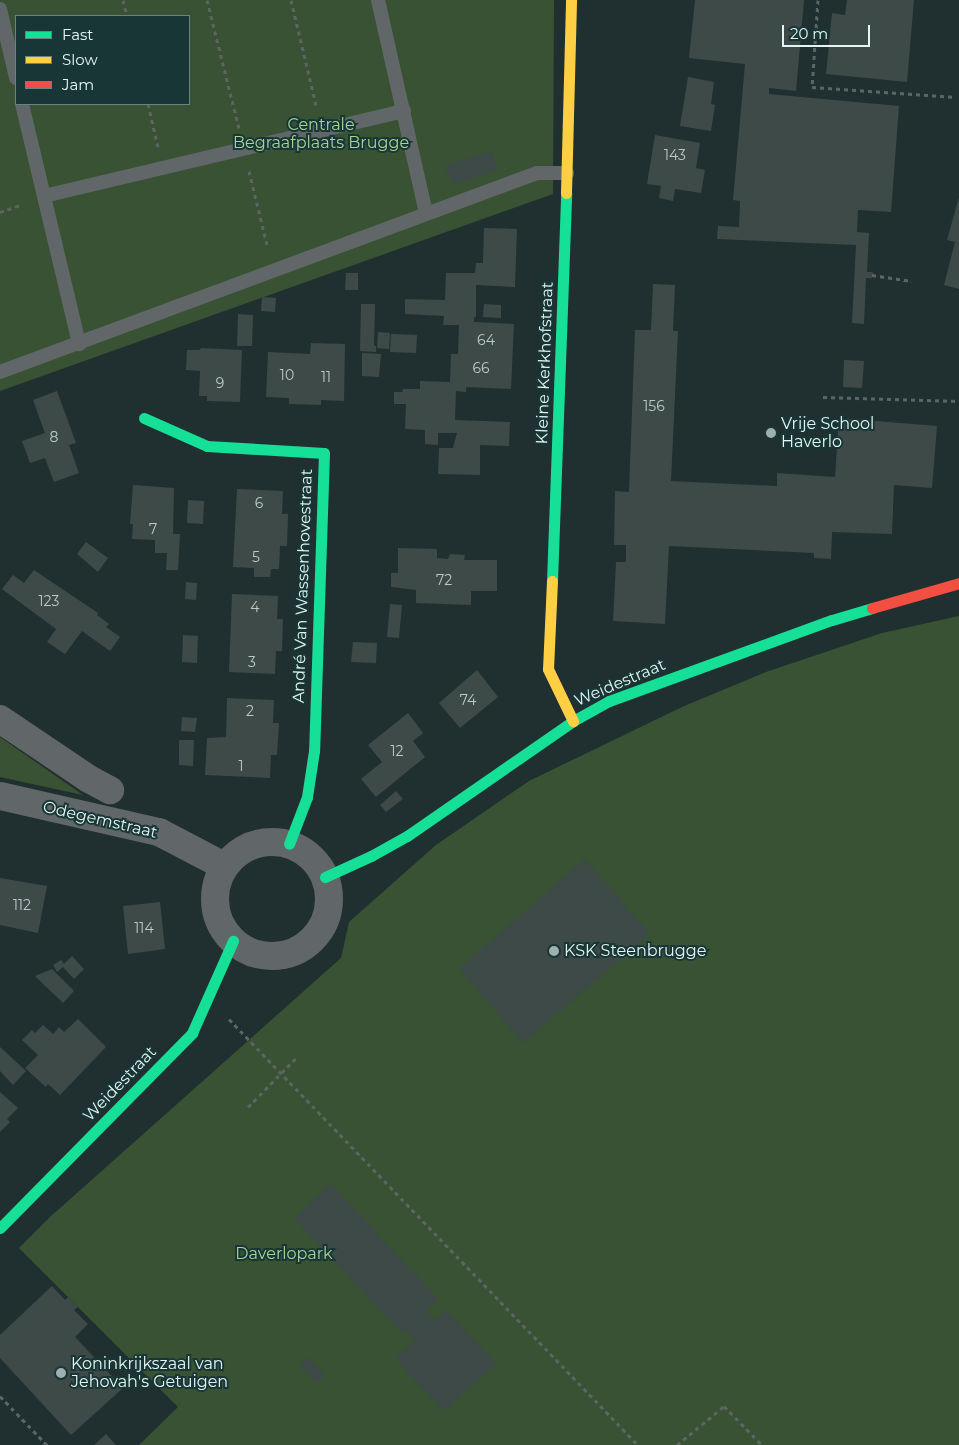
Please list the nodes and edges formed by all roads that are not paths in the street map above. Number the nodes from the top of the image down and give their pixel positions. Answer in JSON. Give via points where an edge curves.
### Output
{"nodes":[{"id":1,"x":378,"y":0,"type":"edge"},
{"id":2,"x":571,"y":0,"type":"edge"},
{"id":3,"x":0,"y":9,"type":"edge"},
{"id":4,"x":15,"y":74,"type":"edge"},
{"id":5,"x":22,"y":105,"type":"edge"},
{"id":6,"x":404,"y":111,"type":"junction"},
{"id":7,"x":567,"y":173,"type":"junction"},
{"id":8,"x":44,"y":196,"type":"junction"},
{"id":9,"x":426,"y":213,"type":"junction"},
{"id":10,"x":79,"y":344,"type":"junction"},
{"id":11,"x":0,"y":372,"type":"edge"},
{"id":12,"x":144,"y":418,"type":"dead end"},
{"id":13,"x":959,"y":583,"type":"edge"},
{"id":14,"x":0,"y":719,"type":"edge"},
{"id":15,"x":573,"y":721,"type":"junction"},
{"id":16,"x":110,"y":790,"type":"dead end"},
{"id":17,"x":0,"y":796,"type":"edge"},
{"id":18,"x":289,"y":844,"type":"junction"},
{"id":19,"x":224,"y":866,"type":"junction"},
{"id":20,"x":325,"y":877,"type":"junction"},
{"id":21,"x":233,"y":941,"type":"junction"},
{"id":22,"x":0,"y":1228,"type":"edge"}],
"edges":[{"from":1,"to":6,"type":"lane"},
{"from":2,"to":7,"type":"street","name":"Kleine Kerkhofstraat"},
{"from":3,"to":4,"type":"lane"},
{"from":5,"to":8,"type":"lane"},
{"from":6,"to":8,"type":"lane"},
{"from":6,"to":9,"type":"lane"},
{"from":7,"to":9,"type":"lane","via":[[537,173]]},
{"from":7,"to":15,"type":"street","name":"Kleine Kerkhofstraat","via":[[548,669]]},
{"from":8,"to":10,"type":"lane"},
{"from":9,"to":10,"type":"lane"},
{"from":10,"to":11,"type":"lane"},
{"from":12,"to":18,"type":"street","name":"André Van Wassenhovestraat","via":[[207,446],[324,453],[314,751],[306,797]]},
{"from":13,"to":15,"type":"street","name":"Weidestraat","via":[[832,620],[609,701]]},
{"from":14,"to":16,"type":"street"},
{"from":15,"to":20,"type":"street","name":"Weidestraat","via":[[407,836]]},
{"from":17,"to":19,"type":"street","name":"Odegemstraat","via":[[159,832]]},
{"from":18,"to":19,"type":"street","via":[[269,841],[241,850]]},
{"from":18,"to":20,"type":"street","via":[[314,860]]},
{"from":19,"to":21,"type":"street","via":[[216,884],[215,912],[222,930]]},
{"from":20,"to":21,"type":"street","via":[[330,903],[325,922],[305,947],[275,957],[255,955]]},
{"from":21,"to":22,"type":"street","name":"Weidestraat","via":[[192,1033]]}]}
